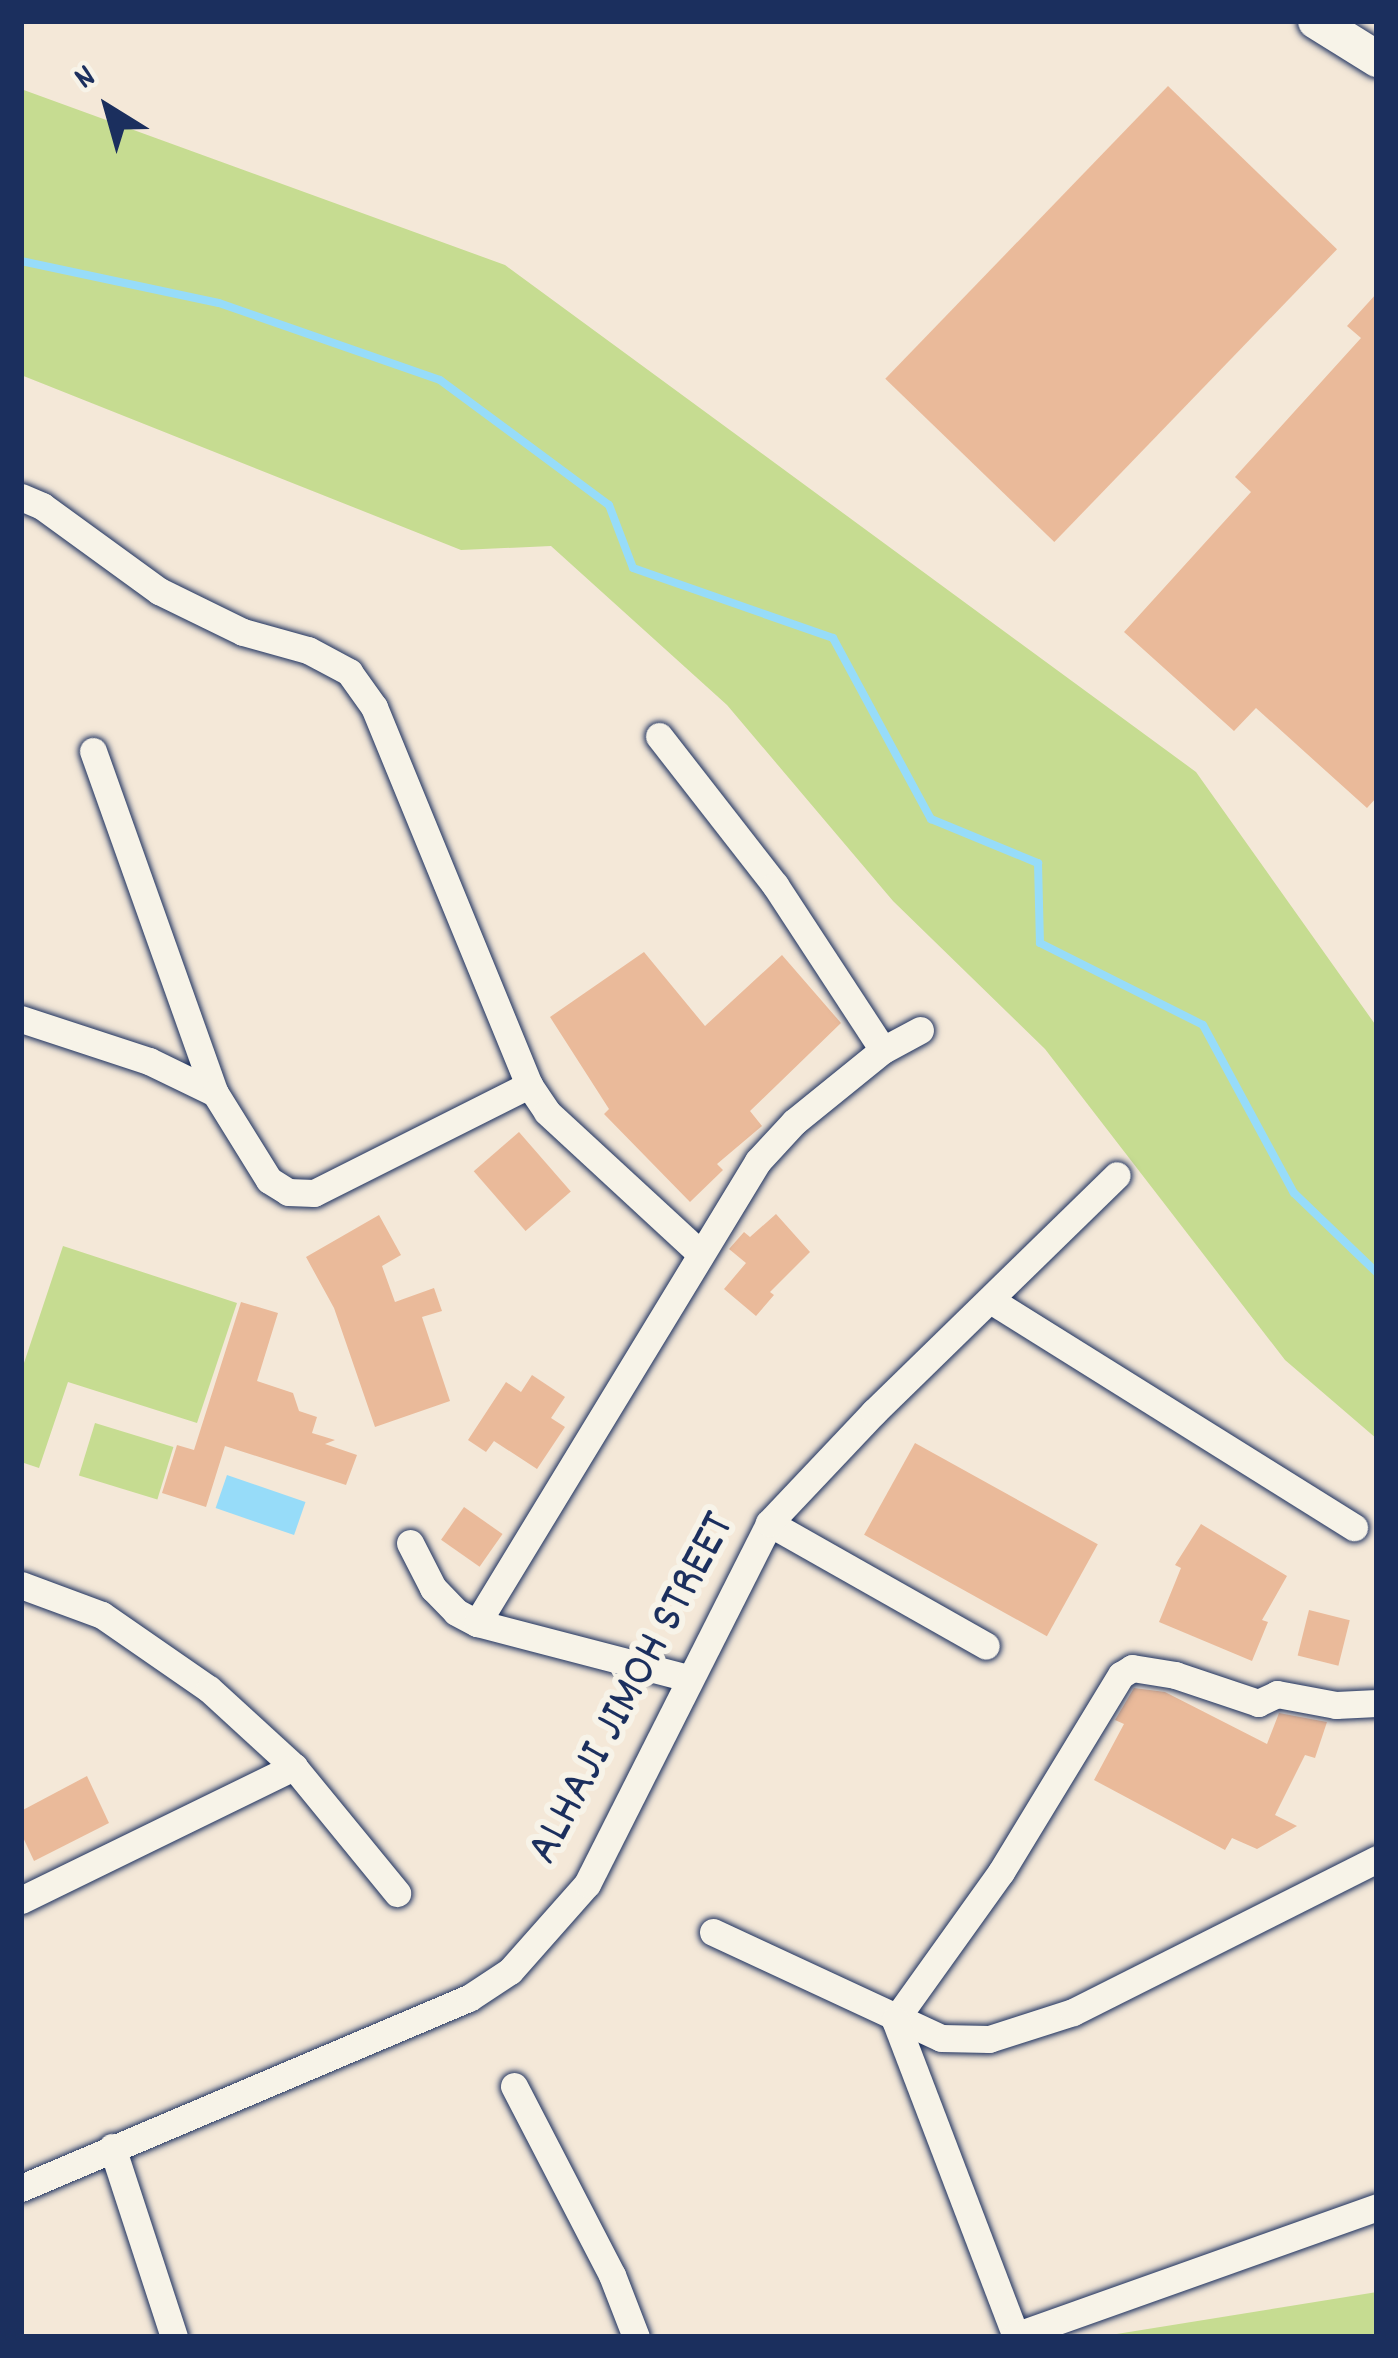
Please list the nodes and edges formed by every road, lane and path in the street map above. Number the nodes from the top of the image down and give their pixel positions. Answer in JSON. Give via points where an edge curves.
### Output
{"nodes":[{"id":1,"x":1316,"y":21,"type":"edge"},
{"id":2,"x":1377,"y":59,"type":"edge"},
{"id":3,"x":21,"y":497,"type":"edge"},
{"id":4,"x":659,"y":736,"type":"dead end"},
{"id":5,"x":93,"y":751,"type":"dead end"},
{"id":6,"x":21,"y":1018,"type":"edge"},
{"id":7,"x":920,"y":1030,"type":"dead end"},
{"id":8,"x":883,"y":1049,"type":"junction"},
{"id":9,"x":529,"y":1084,"type":"junction"},
{"id":10,"x":214,"y":1093,"type":"junction"},
{"id":11,"x":1117,"y":1175,"type":"dead end"},
{"id":12,"x":700,"y":1253,"type":"junction"},
{"id":13,"x":992,"y":1301,"type":"junction"},
{"id":14,"x":769,"y":1522,"type":"junction"},
{"id":15,"x":1354,"y":1527,"type":"dead end"},
{"id":16,"x":410,"y":1544,"type":"dead end"},
{"id":17,"x":21,"y":1586,"type":"edge"},
{"id":18,"x":477,"y":1623,"type":"junction"},
{"id":19,"x":986,"y":1646,"type":"dead end"},
{"id":20,"x":688,"y":1678,"type":"junction"},
{"id":21,"x":1377,"y":1702,"type":"edge"},
{"id":22,"x":294,"y":1767,"type":"junction"},
{"id":23,"x":1377,"y":1859,"type":"edge"},
{"id":24,"x":398,"y":1893,"type":"dead end"},
{"id":25,"x":21,"y":1900,"type":"edge"},
{"id":26,"x":713,"y":1932,"type":"dead end"},
{"id":27,"x":895,"y":2020,"type":"junction"},
{"id":28,"x":514,"y":2086,"type":"dead end"},
{"id":29,"x":112,"y":2146,"type":"junction"},
{"id":30,"x":21,"y":2188,"type":"edge"},
{"id":31,"x":1377,"y":2206,"type":"edge"},
{"id":32,"x":174,"y":2337,"type":"edge"},
{"id":33,"x":636,"y":2337,"type":"edge"},
{"id":34,"x":1016,"y":2337,"type":"edge"}],
"edges":[{"from":1,"to":2,"type":"main road"},
{"from":3,"to":9,"type":"street","via":[[159,591],[349,672],[374,707]]},
{"from":4,"to":8,"type":"street","via":[[775,885]]},
{"from":5,"to":10,"type":"street"},
{"from":6,"to":10,"type":"street","via":[[149,1061]]},
{"from":7,"to":8,"type":"street"},
{"from":8,"to":12,"type":"street","via":[[758,1162]]},
{"from":9,"to":10,"type":"street","via":[[314,1192],[288,1192],[269,1180]]},
{"from":9,"to":12,"type":"street","via":[[547,1112]]},
{"from":11,"to":13,"type":"street","name":"ALHAJI JIMOH STREET"},
{"from":12,"to":18,"type":"street"},
{"from":13,"to":14,"type":"street","name":"ALHAJI JIMOH STREET"},
{"from":13,"to":15,"type":"street"},
{"from":14,"to":19,"type":"street"},
{"from":14,"to":20,"type":"street","name":"ALHAJI JIMOH STREET"},
{"from":16,"to":18,"type":"street","via":[[433,1588]]},
{"from":17,"to":22,"type":"street","via":[[102,1615],[148,1643]]},
{"from":18,"to":20,"type":"street"},
{"from":20,"to":29,"type":"street","name":"ALHAJI JIMOH STREET","via":[[587,1884],[510,1970],[469,1998]]},
{"from":21,"to":27,"type":"street","via":[[1336,1705],[1277,1694],[1258,1703],[1175,1675],[1132,1668],[1121,1675],[1001,1872]]},
{"from":22,"to":24,"type":"street"},
{"from":22,"to":25,"type":"street"},
{"from":23,"to":27,"type":"street","via":[[1052,2019],[989,2039],[940,2038]]},
{"from":26,"to":27,"type":"street"},
{"from":27,"to":34,"type":"street"},
{"from":28,"to":33,"type":"street"},
{"from":29,"to":30,"type":"street","name":"ALHAJI JIMOH STREET"},
{"from":29,"to":32,"type":"street"},
{"from":31,"to":34,"type":"street"}]}
